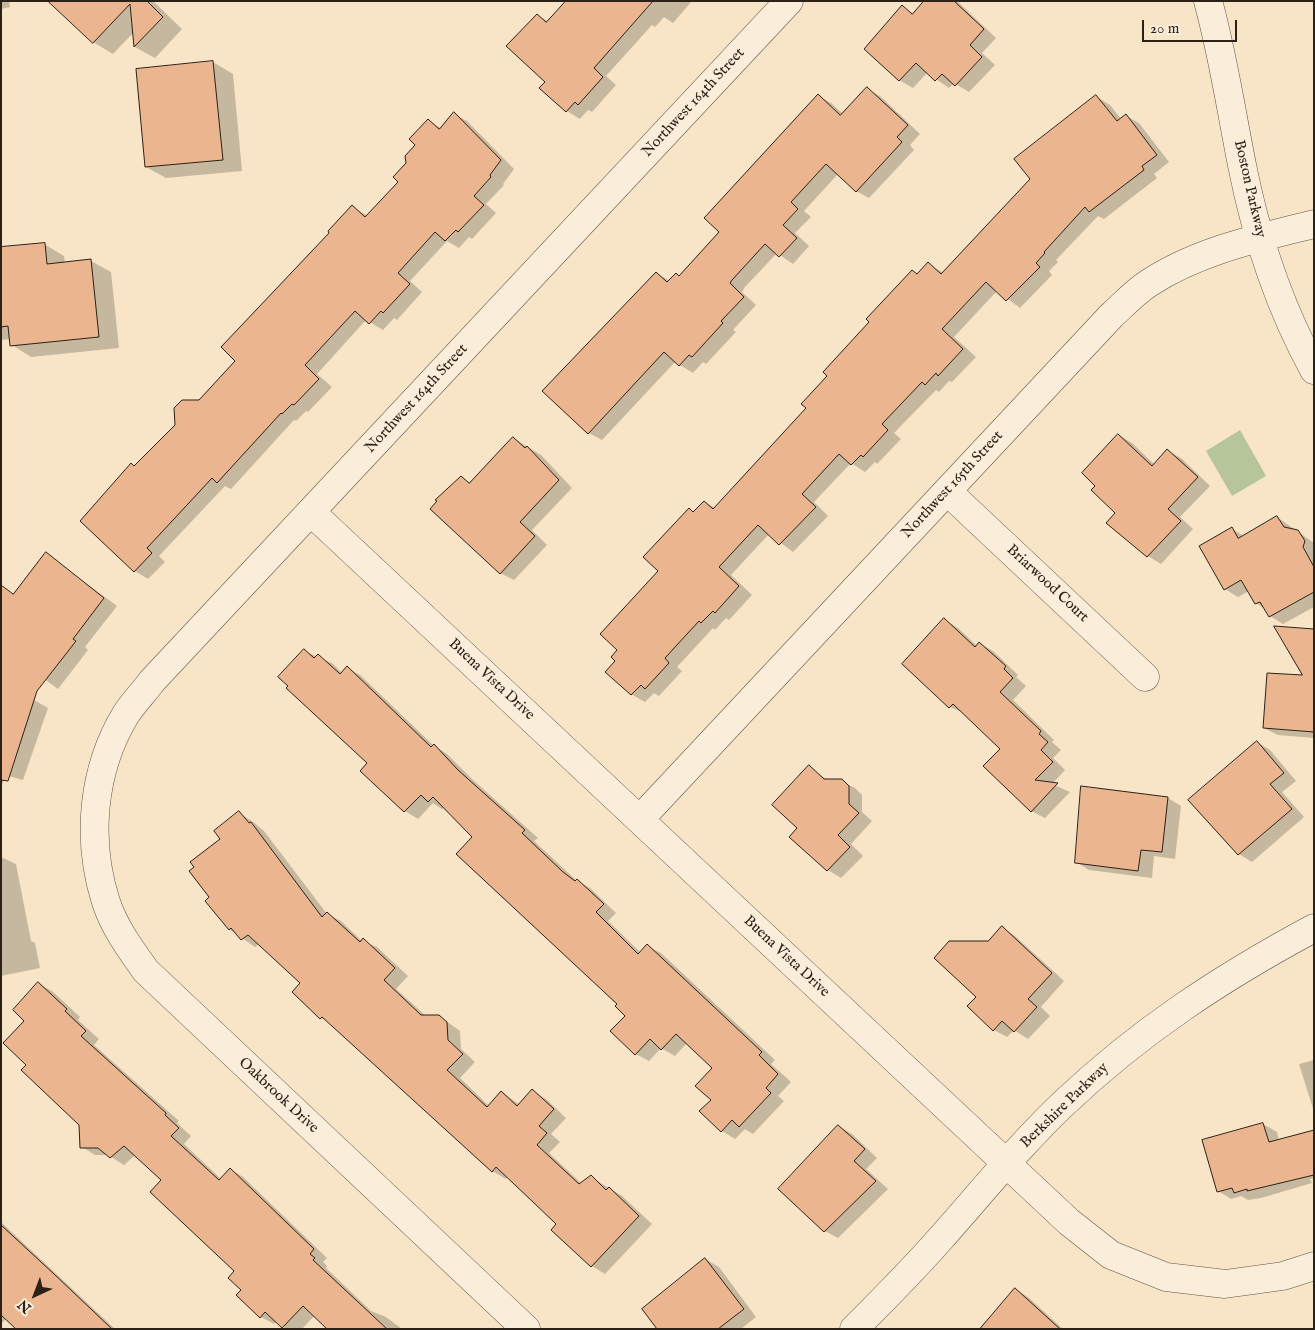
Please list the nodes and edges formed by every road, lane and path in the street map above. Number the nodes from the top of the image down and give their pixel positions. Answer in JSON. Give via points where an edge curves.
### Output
{"nodes":[{"id":1,"x":789,"y":1,"type":"edge"},
{"id":2,"x":1208,"y":1,"type":"edge"},
{"id":3,"x":1314,"y":224,"type":"edge"},
{"id":4,"x":1259,"y":238,"type":"junction"},
{"id":5,"x":1314,"y":370,"type":"edge"},
{"id":6,"x":948,"y":492,"type":"junction"},
{"id":7,"x":311,"y":512,"type":"junction"},
{"id":8,"x":1145,"y":677,"type":"dead end"},
{"id":9,"x":640,"y":819,"type":"junction"},
{"id":10,"x":94,"y":825,"type":"joint"},
{"id":11,"x":1314,"y":928,"type":"edge"},
{"id":12,"x":1006,"y":1163,"type":"junction"},
{"id":13,"x":1314,"y":1266,"type":"edge"},
{"id":14,"x":526,"y":1329,"type":"edge"},
{"id":15,"x":854,"y":1329,"type":"edge"}],
"edges":[{"from":1,"to":7,"type":"street","name":"Northwest 164th Street"},
{"from":2,"to":4,"type":"street","name":"Boston Parkway"},
{"from":3,"to":4,"type":"street","name":"Northwest 165th Street"},
{"from":4,"to":5,"type":"street","name":"Boston Parkway","via":[[1284,307]]},
{"from":4,"to":6,"type":"street","name":"Northwest 165th Street","via":[[1181,265],[1148,284],[1111,316]]},
{"from":6,"to":8,"type":"street","name":"Briarwood Court"},
{"from":6,"to":9,"type":"street","name":"Northwest 165th Street"},
{"from":7,"to":9,"type":"street","name":"Buena Vista Drive"},
{"from":7,"to":10,"type":"street","name":"Northwest 164th Street","via":[[152,681],[127,713],[106,758],[98,787]]},
{"from":9,"to":12,"type":"street","name":"Buena Vista Drive"},
{"from":10,"to":14,"type":"street","name":"Oakbrook Drive","via":[[97,865],[107,903],[124,939],[146,971]]},
{"from":11,"to":12,"type":"street","name":"Berkshire Parkway","via":[[1212,986],[1161,1022],[1063,1105]]},
{"from":12,"to":13,"type":"street","name":"Buena Vista Drive","via":[[1069,1222],[1111,1254],[1166,1277],[1225,1284],[1283,1276]]},
{"from":12,"to":15,"type":"street","name":"Berkshire Parkway","via":[[902,1281]]}]}
